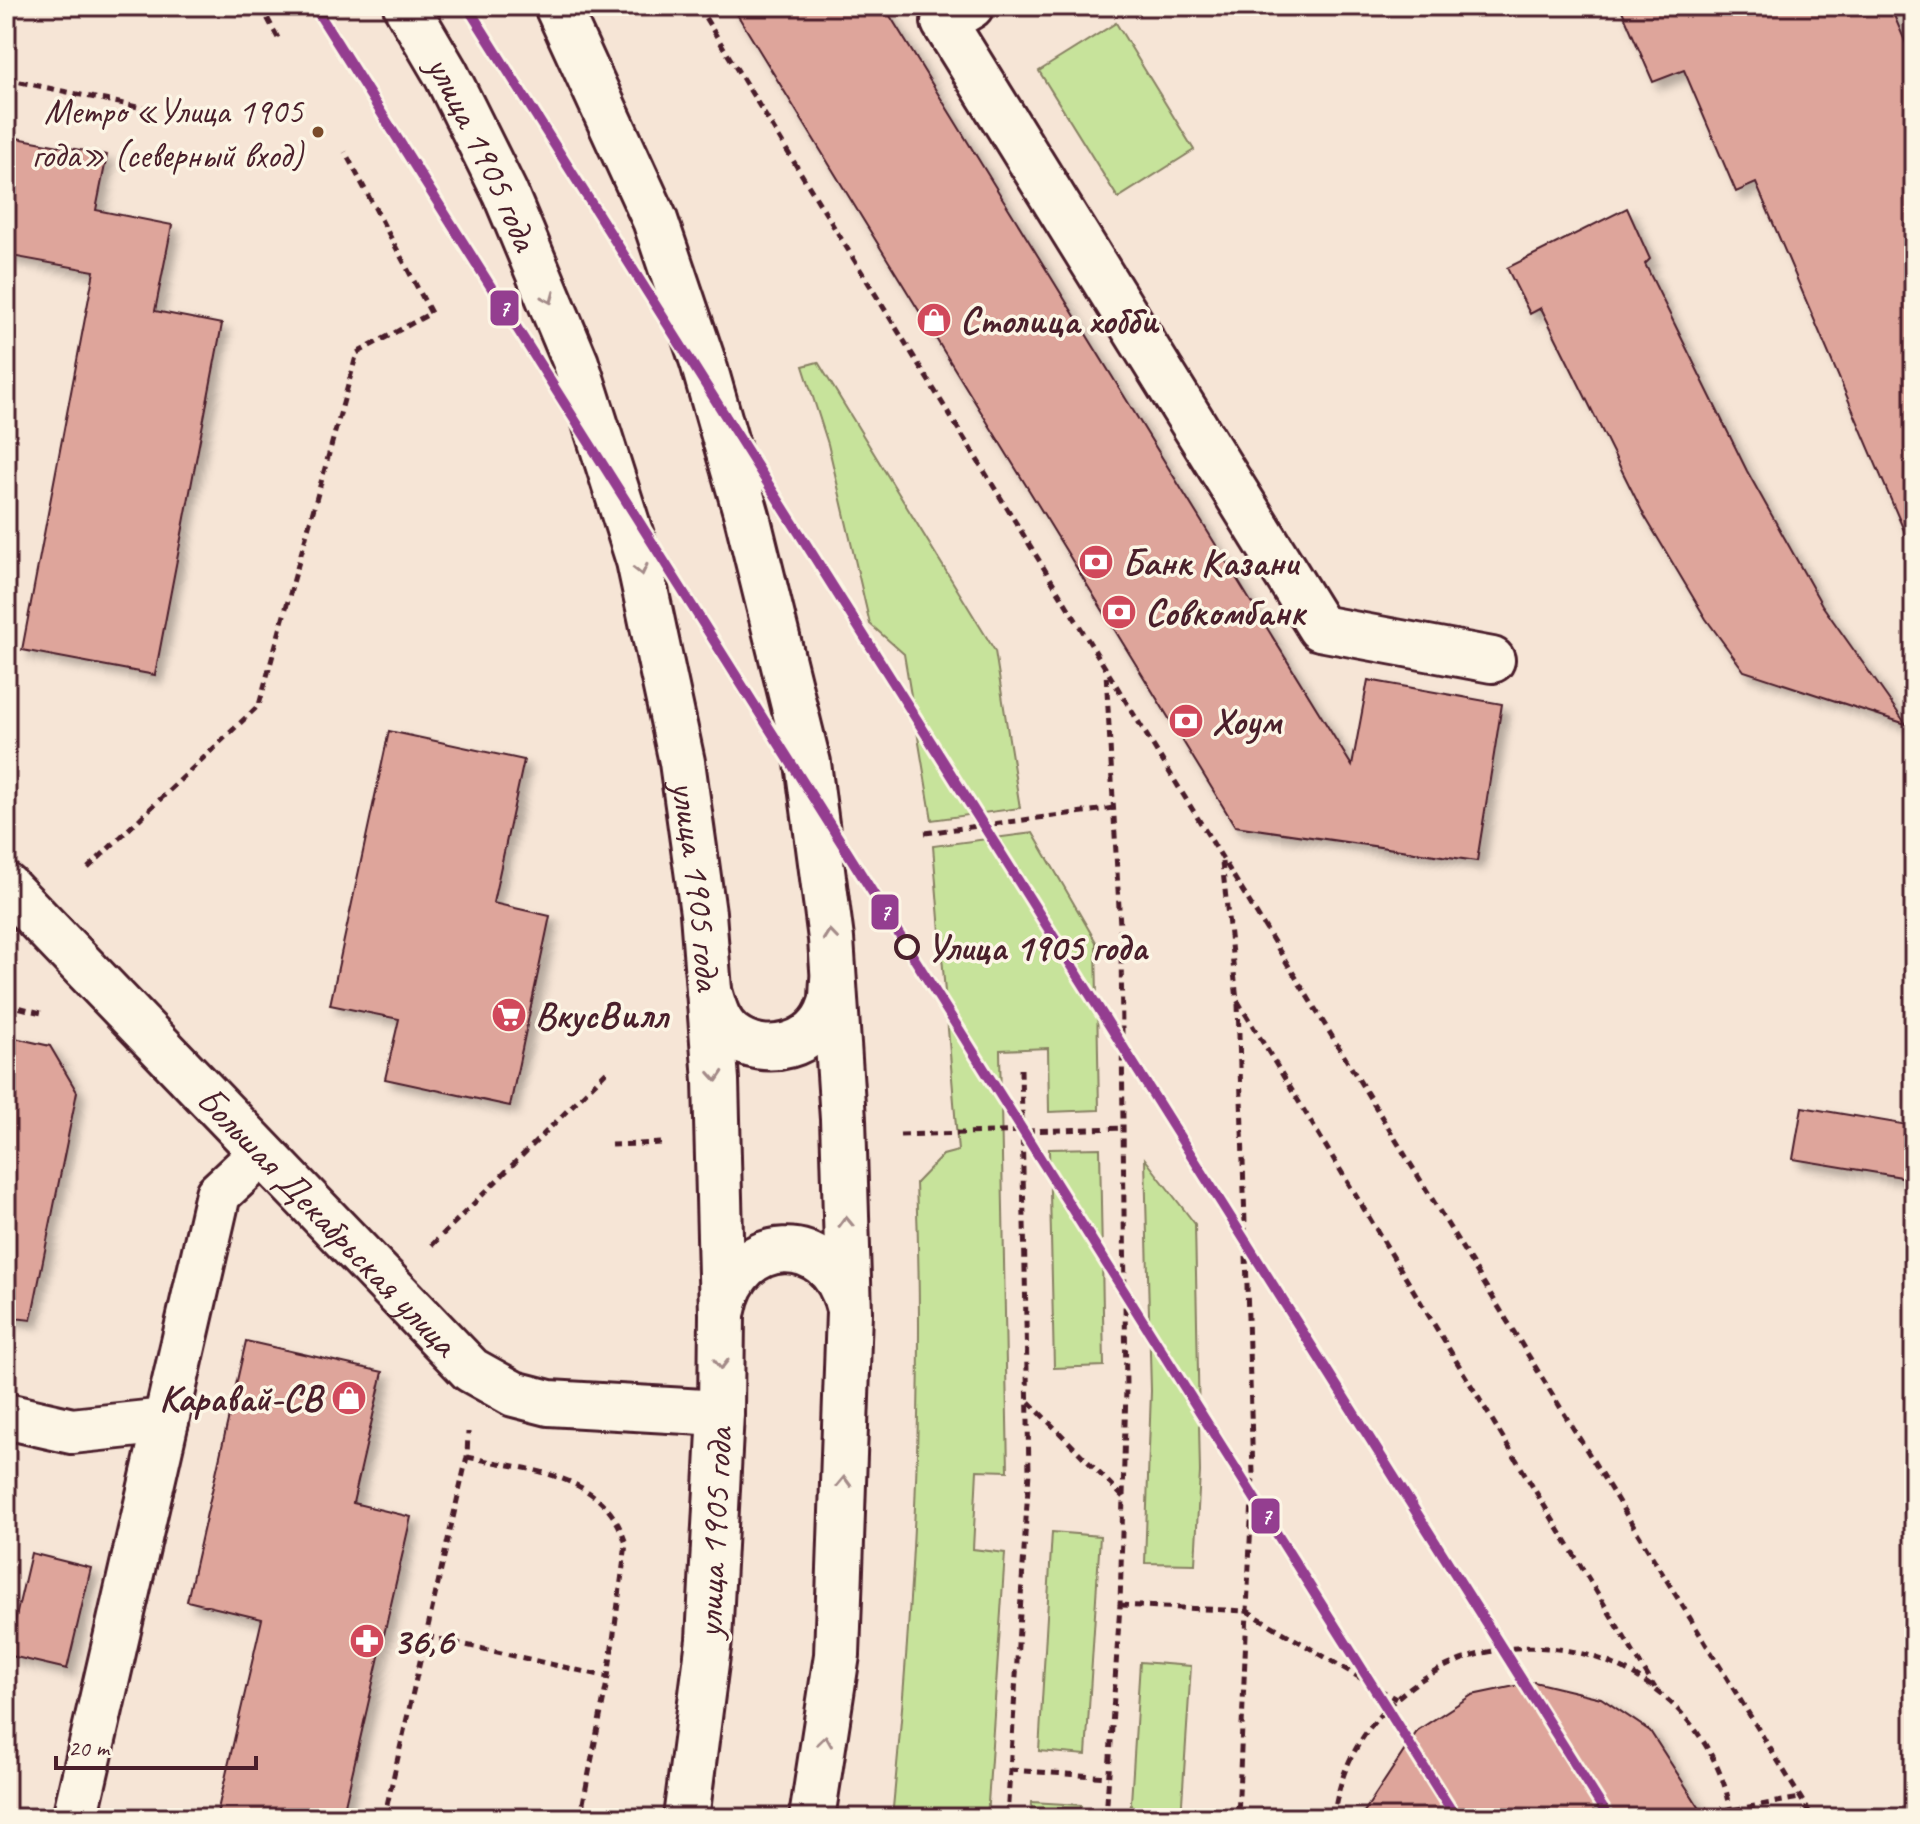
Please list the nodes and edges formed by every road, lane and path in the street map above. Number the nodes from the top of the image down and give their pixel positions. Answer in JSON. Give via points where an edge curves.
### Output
{"nodes":[{"id":1,"x":261,"y":6,"type":"edge"},
{"id":2,"x":406,"y":6,"type":"edge"},
{"id":3,"x":557,"y":6,"type":"edge"},
{"id":4,"x":698,"y":6,"type":"edge"},
{"id":5,"x":971,"y":6,"type":"edge"},
{"id":6,"x":279,"y":40,"type":"dead end"},
{"id":7,"x":6,"y":79,"type":"edge"},
{"id":8,"x":152,"y":110,"type":"dead end"},
{"id":9,"x":345,"y":152,"type":"dead end"},
{"id":10,"x":1492,"y":660,"type":"dead end"},
{"id":11,"x":1106,"y":669,"type":"junction"},
{"id":12,"x":1114,"y":808,"type":"junction"},
{"id":13,"x":925,"y":833,"type":"dead end"},
{"id":14,"x":1221,"y":857,"type":"junction"},
{"id":15,"x":88,"y":868,"type":"dead end"},
{"id":16,"x":6,"y":886,"type":"edge"},
{"id":17,"x":833,"y":981,"type":"junction"},
{"id":18,"x":709,"y":991,"type":"junction"},
{"id":19,"x":1237,"y":1000,"type":"junction"},
{"id":20,"x":6,"y":1004,"type":"edge"},
{"id":21,"x":45,"y":1014,"type":"dead end"},
{"id":22,"x":1021,"y":1069,"type":"dead end"},
{"id":23,"x":608,"y":1070,"type":"dead end"},
{"id":24,"x":1123,"y":1128,"type":"junction"},
{"id":25,"x":1022,"y":1130,"type":"junction"},
{"id":26,"x":941,"y":1134,"type":"dead end"},
{"id":27,"x":262,"y":1153,"type":"junction"},
{"id":28,"x":432,"y":1245,"type":"dead end"},
{"id":29,"x":849,"y":1312,"type":"junction"},
{"id":30,"x":722,"y":1314,"type":"junction"},
{"id":31,"x":1028,"y":1401,"type":"junction"},
{"id":32,"x":721,"y":1413,"type":"junction"},
{"id":33,"x":6,"y":1416,"type":"edge"},
{"id":34,"x":166,"y":1421,"type":"junction"},
{"id":35,"x":1123,"y":1498,"type":"junction"},
{"id":36,"x":1120,"y":1605,"type":"junction"},
{"id":37,"x":1247,"y":1611,"type":"junction"},
{"id":38,"x":426,"y":1636,"type":"junction"},
{"id":39,"x":608,"y":1677,"type":"junction"},
{"id":40,"x":1655,"y":1688,"type":"junction"},
{"id":41,"x":1396,"y":1699,"type":"junction"},
{"id":42,"x":1010,"y":1770,"type":"junction"},
{"id":43,"x":1108,"y":1777,"type":"junction"},
{"id":44,"x":1800,"y":1798,"type":"junction"},
{"id":45,"x":1731,"y":1810,"type":"junction"},
{"id":46,"x":1692,"y":1817,"type":"edge"},
{"id":47,"x":75,"y":1818,"type":"edge"},
{"id":48,"x":384,"y":1818,"type":"edge"},
{"id":49,"x":580,"y":1818,"type":"edge"},
{"id":50,"x":686,"y":1818,"type":"edge"},
{"id":51,"x":812,"y":1818,"type":"edge"},
{"id":52,"x":1007,"y":1818,"type":"edge"},
{"id":53,"x":1106,"y":1818,"type":"edge"},
{"id":54,"x":1238,"y":1818,"type":"edge"},
{"id":55,"x":1333,"y":1818,"type":"edge"},
{"id":56,"x":1732,"y":1818,"type":"edge"},
{"id":57,"x":1813,"y":1818,"type":"edge"}],
"edges":[{"from":1,"to":6,"type":"path"},
{"from":2,"to":18,"type":"main road","name":"улица 1905 года","one_way":true,"via":[[505,193],[576,363],[639,561],[682,762]]},
{"from":17,"to":3,"type":"main road","one_way":true,"via":[[808,763],[747,516],[655,220]]},
{"from":4,"to":11,"type":"path"},
{"from":5,"to":10,"type":"main road","via":[[944,22],[1320,628]]},
{"from":7,"to":8,"type":"path"},
{"from":9,"to":15,"type":"path","via":[[431,313],[357,353],[259,705]]},
{"from":11,"to":12,"type":"path"},
{"from":11,"to":14,"type":"path"},
{"from":12,"to":13,"type":"path"},
{"from":12,"to":24,"type":"path"},
{"from":14,"to":19,"type":"path"},
{"from":14,"to":44,"type":"path"},
{"from":16,"to":27,"type":"main road","name":"Большая Декабрьская улица"},
{"from":17,"to":18,"type":"main road","via":[[830,1006],[819,1027],[800,1041],[776,1048],[752,1046],[731,1034],[715,1015]]},
{"from":29,"to":17,"type":"main road","one_way":true},
{"from":18,"to":30,"type":"main road","name":"улица 1905 года","one_way":true},
{"from":19,"to":37,"type":"path","via":[[1253,1474]]},
{"from":19,"to":40,"type":"path"},
{"from":20,"to":21,"type":"path"},
{"from":22,"to":25,"type":"path"},
{"from":23,"to":28,"type":"path"},
{"from":24,"to":25,"type":"path"},
{"from":24,"to":35,"type":"path"},
{"from":25,"to":26,"type":"path"},
{"from":25,"to":31,"type":"path"},
{"from":27,"to":32,"type":"main road","name":"Большая Декабрьская улица","via":[[471,1370],[514,1394],[549,1403]]},
{"from":27,"to":34,"type":"main road","via":[[218,1194]]},
{"from":29,"to":30,"type":"main road","via":[[843,1287],[829,1267],[808,1254],[784,1250],[760,1255],[739,1270],[726,1290]]},
{"from":51,"to":29,"type":"main road","one_way":true,"via":[[837,1655]]},
{"from":30,"to":32,"type":"main road","name":"улица 1905 года","one_way":true},
{"from":31,"to":35,"type":"path"},
{"from":31,"to":42,"type":"path","via":[[1029,1472]]},
{"from":32,"to":50,"type":"main road","name":"улица 1905 года","via":[[709,1640]]},
{"from":33,"to":34,"type":"main road","via":[[72,1431]]},
{"from":34,"to":47,"type":"main road"},
{"from":35,"to":36,"type":"path"},
{"from":36,"to":37,"type":"path"},
{"from":36,"to":43,"type":"path"},
{"from":37,"to":41,"type":"path"},
{"from":37,"to":54,"type":"path"},
{"from":38,"to":39,"type":"path"},
{"from":38,"to":39,"type":"path","via":[[467,1457],[563,1478],[606,1504],[626,1544]]},
{"from":38,"to":48,"type":"path"},
{"from":39,"to":49,"type":"path"},
{"from":40,"to":41,"type":"path","via":[[1593,1656],[1524,1647],[1455,1661]]},
{"from":40,"to":45,"type":"path","via":[[1703,1740]]},
{"from":41,"to":55,"type":"path","via":[[1352,1755]]},
{"from":42,"to":43,"type":"path"},
{"from":42,"to":52,"type":"path"},
{"from":43,"to":53,"type":"path"},
{"from":44,"to":45,"type":"path"},
{"from":44,"to":57,"type":"path"},
{"from":45,"to":46,"type":"path"},
{"from":45,"to":56,"type":"path"}]}
